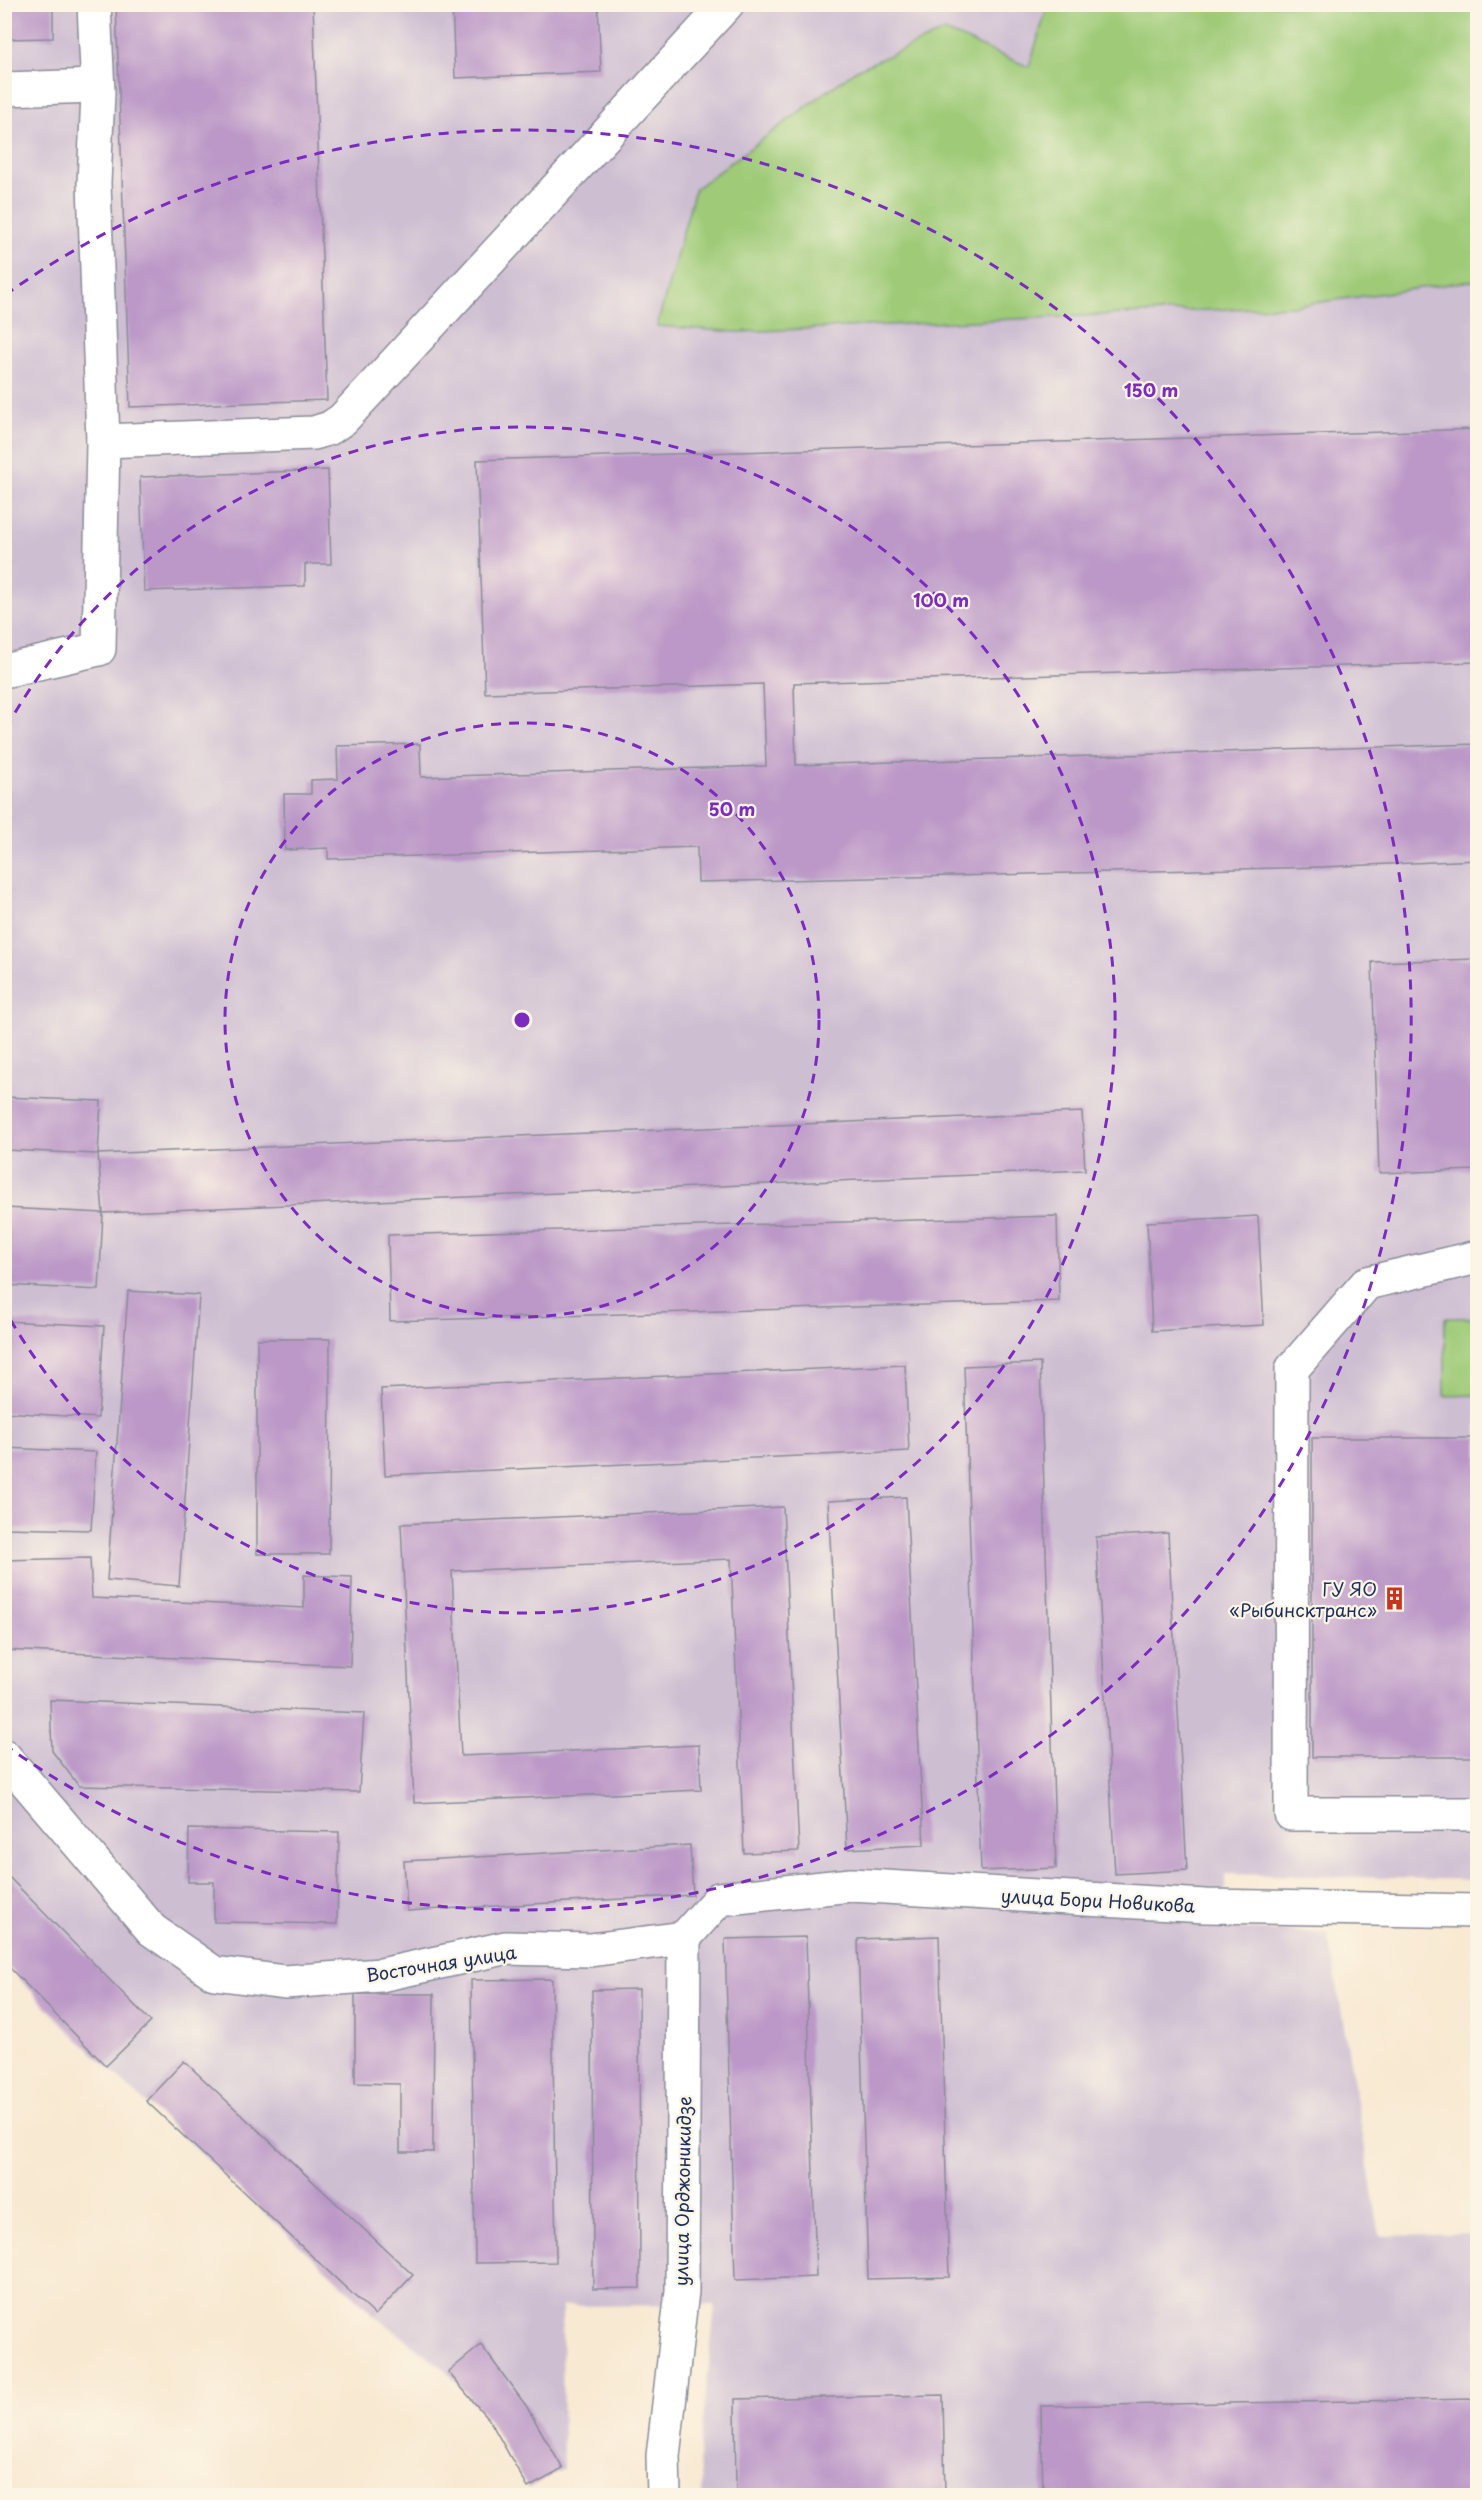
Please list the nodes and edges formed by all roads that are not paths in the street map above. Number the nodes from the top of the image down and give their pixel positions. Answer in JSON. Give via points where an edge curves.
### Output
{"nodes":[{"id":1,"x":94,"y":4,"type":"edge"},
{"id":2,"x":727,"y":4,"type":"edge"},
{"id":3,"x":97,"y":86,"type":"junction"},
{"id":4,"x":4,"y":89,"type":"edge"},
{"id":5,"x":103,"y":441,"type":"junction"},
{"id":6,"x":4,"y":671,"type":"edge"},
{"id":7,"x":1478,"y":1257,"type":"edge"},
{"id":8,"x":4,"y":1756,"type":"edge"},
{"id":9,"x":1478,"y":1814,"type":"edge"},
{"id":10,"x":1478,"y":1911,"type":"edge"},
{"id":11,"x":684,"y":1938,"type":"junction"},
{"id":12,"x":664,"y":2496,"type":"edge"}],
"edges":[{"from":1,"to":3,"type":"street"},
{"from":2,"to":5,"type":"street","via":[[343,419],[314,433]]},
{"from":3,"to":4,"type":"street"},
{"from":3,"to":5,"type":"street","via":[[94,183]]},
{"from":5,"to":6,"type":"street","via":[[99,649]]},
{"from":7,"to":9,"type":"street","via":[[1367,1283],[1292,1369],[1291,1814]]},
{"from":8,"to":11,"type":"street","name":"Восточная улица","via":[[152,1930],[214,1973],[285,1982],[381,1975],[505,1948],[590,1950]]},
{"from":10,"to":11,"type":"street","name":"улица Бори Новикова","via":[[1205,1906],[852,1885],[719,1899]]},
{"from":11,"to":12,"type":"street","name":"улица Орджоникидзе","via":[[682,2291],[663,2456]]}]}
